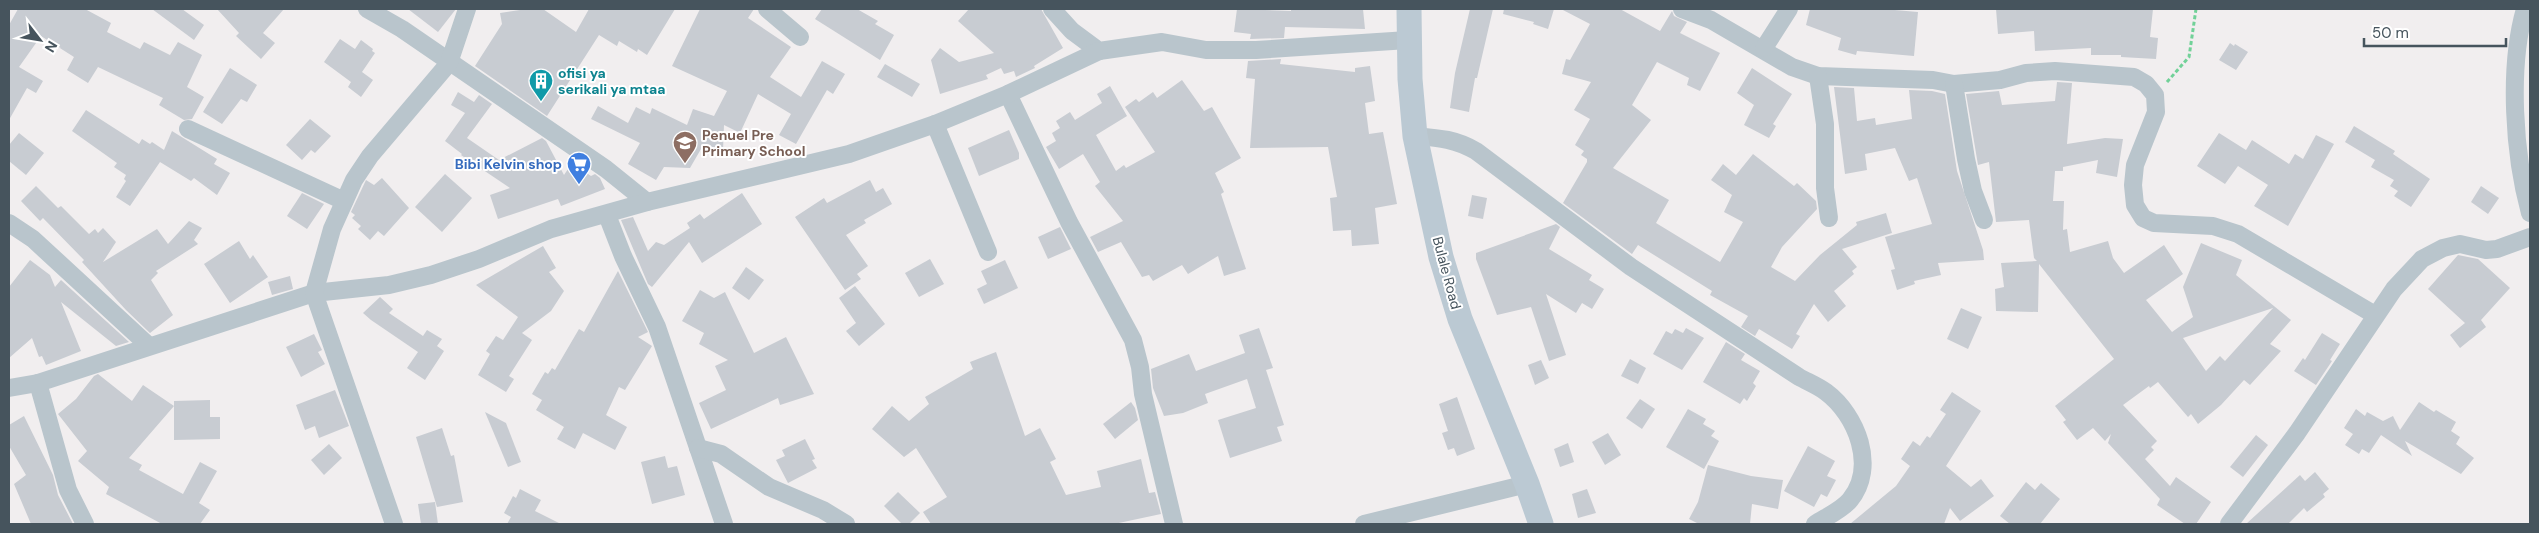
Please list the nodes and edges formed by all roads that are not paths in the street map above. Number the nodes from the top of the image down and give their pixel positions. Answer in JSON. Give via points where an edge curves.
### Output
{"nodes":[{"id":1,"x":366,"y":9,"type":"edge"},
{"id":2,"x":467,"y":9,"type":"edge"},
{"id":3,"x":767,"y":9,"type":"edge"},
{"id":4,"x":1052,"y":9,"type":"edge"},
{"id":5,"x":1409,"y":9,"type":"edge"},
{"id":6,"x":1682,"y":9,"type":"edge"},
{"id":7,"x":1789,"y":9,"type":"edge"},
{"id":8,"x":2525,"y":9,"type":"edge"},
{"id":9,"x":800,"y":37,"type":"dead end"},
{"id":10,"x":1408,"y":40,"type":"junction"},
{"id":11,"x":1764,"y":48,"type":"junction"},
{"id":12,"x":1098,"y":51,"type":"junction"},
{"id":13,"x":449,"y":63,"type":"junction"},
{"id":14,"x":1818,"y":76,"type":"junction"},
{"id":15,"x":1954,"y":84,"type":"junction"},
{"id":16,"x":1008,"y":94,"type":"junction"},
{"id":17,"x":935,"y":124,"type":"junction"},
{"id":18,"x":188,"y":129,"type":"dead end"},
{"id":19,"x":1415,"y":136,"type":"junction"},
{"id":20,"x":344,"y":200,"type":"junction"},
{"id":21,"x":647,"y":202,"type":"junction"},
{"id":22,"x":2530,"y":213,"type":"edge"},
{"id":23,"x":607,"y":215,"type":"junction"},
{"id":24,"x":1829,"y":218,"type":"dead end"},
{"id":25,"x":1984,"y":220,"type":"dead end"},
{"id":26,"x":9,"y":222,"type":"edge"},
{"id":27,"x":2530,"y":237,"type":"edge"},
{"id":28,"x":988,"y":252,"type":"dead end"},
{"id":29,"x":314,"y":294,"type":"junction"},
{"id":30,"x":2375,"y":315,"type":"junction"},
{"id":31,"x":149,"y":346,"type":"junction"},
{"id":32,"x":38,"y":383,"type":"junction"},
{"id":33,"x":9,"y":388,"type":"edge"},
{"id":34,"x":698,"y":448,"type":"junction"},
{"id":35,"x":1528,"y":484,"type":"junction"},
{"id":36,"x":85,"y":524,"type":"edge"},
{"id":37,"x":394,"y":524,"type":"edge"},
{"id":38,"x":724,"y":524,"type":"edge"},
{"id":39,"x":846,"y":524,"type":"edge"},
{"id":40,"x":1174,"y":524,"type":"edge"},
{"id":41,"x":1364,"y":524,"type":"edge"},
{"id":42,"x":1541,"y":524,"type":"edge"},
{"id":43,"x":1815,"y":524,"type":"edge"},
{"id":44,"x":2229,"y":524,"type":"edge"}],
"edges":[{"from":1,"to":13,"type":"street","via":[[402,29]]},
{"from":2,"to":13,"type":"street"},
{"from":3,"to":9,"type":"street"},
{"from":4,"to":12,"type":"street","via":[[1072,31]]},
{"from":5,"to":10,"type":"street","name":"Bulale Road"},
{"from":6,"to":11,"type":"street","via":[[1712,20]]},
{"from":7,"to":11,"type":"street"},
{"from":8,"to":22,"type":"street","via":[[2514,70],[2522,182]]},
{"from":10,"to":12,"type":"street","via":[[1256,50],[1206,50],[1162,42]]},
{"from":10,"to":19,"type":"street","name":"Bulale Road"},
{"from":11,"to":14,"type":"street","via":[[1792,67]]},
{"from":12,"to":16,"type":"street"},
{"from":13,"to":20,"type":"street","via":[[370,156]]},
{"from":13,"to":21,"type":"street","via":[[606,168]]},
{"from":14,"to":15,"type":"street","via":[[1933,80]]},
{"from":14,"to":24,"type":"street","via":[[1825,124]]},
{"from":15,"to":25,"type":"street","via":[[1966,159]]},
{"from":15,"to":30,"type":"street","via":[[2045,72],[2134,77],[2155,95],[2156,112],[2135,165],[2133,185],[2135,205],[2143,218],[2154,222],[2213,226],[2238,234]]},
{"from":16,"to":17,"type":"street"},
{"from":16,"to":40,"type":"street","via":[[1068,222],[1133,340]]},
{"from":17,"to":21,"type":"street","via":[[849,154]]},
{"from":17,"to":28,"type":"street"},
{"from":18,"to":20,"type":"street"},
{"from":19,"to":35,"type":"street","name":"Bulale Road","via":[[1441,257],[1460,319]]},
{"from":19,"to":43,"type":"street","via":[[1459,142],[1476,151],[1631,267],[1827,392],[1858,435],[1862,469],[1859,487],[1849,502]]},
{"from":20,"to":29,"type":"street","via":[[332,228]]},
{"from":21,"to":23,"type":"street"},
{"from":23,"to":29,"type":"street","via":[[551,229],[430,275],[389,285]]},
{"from":23,"to":34,"type":"street","via":[[657,327]]},
{"from":26,"to":31,"type":"street","via":[[33,239]]},
{"from":27,"to":30,"type":"street","via":[[2498,249],[2486,250],[2460,244],[2443,248],[2422,259]]},
{"from":29,"to":31,"type":"street"},
{"from":29,"to":37,"type":"street"},
{"from":30,"to":44,"type":"street","via":[[2297,434]]},
{"from":31,"to":32,"type":"street"},
{"from":32,"to":33,"type":"street"},
{"from":32,"to":36,"type":"street","via":[[68,490]]},
{"from":34,"to":38,"type":"street"},
{"from":34,"to":39,"type":"street","via":[[721,454],[768,487],[823,510]]},
{"from":35,"to":41,"type":"street"},
{"from":35,"to":42,"type":"street","name":"Bulale Road"}]}
